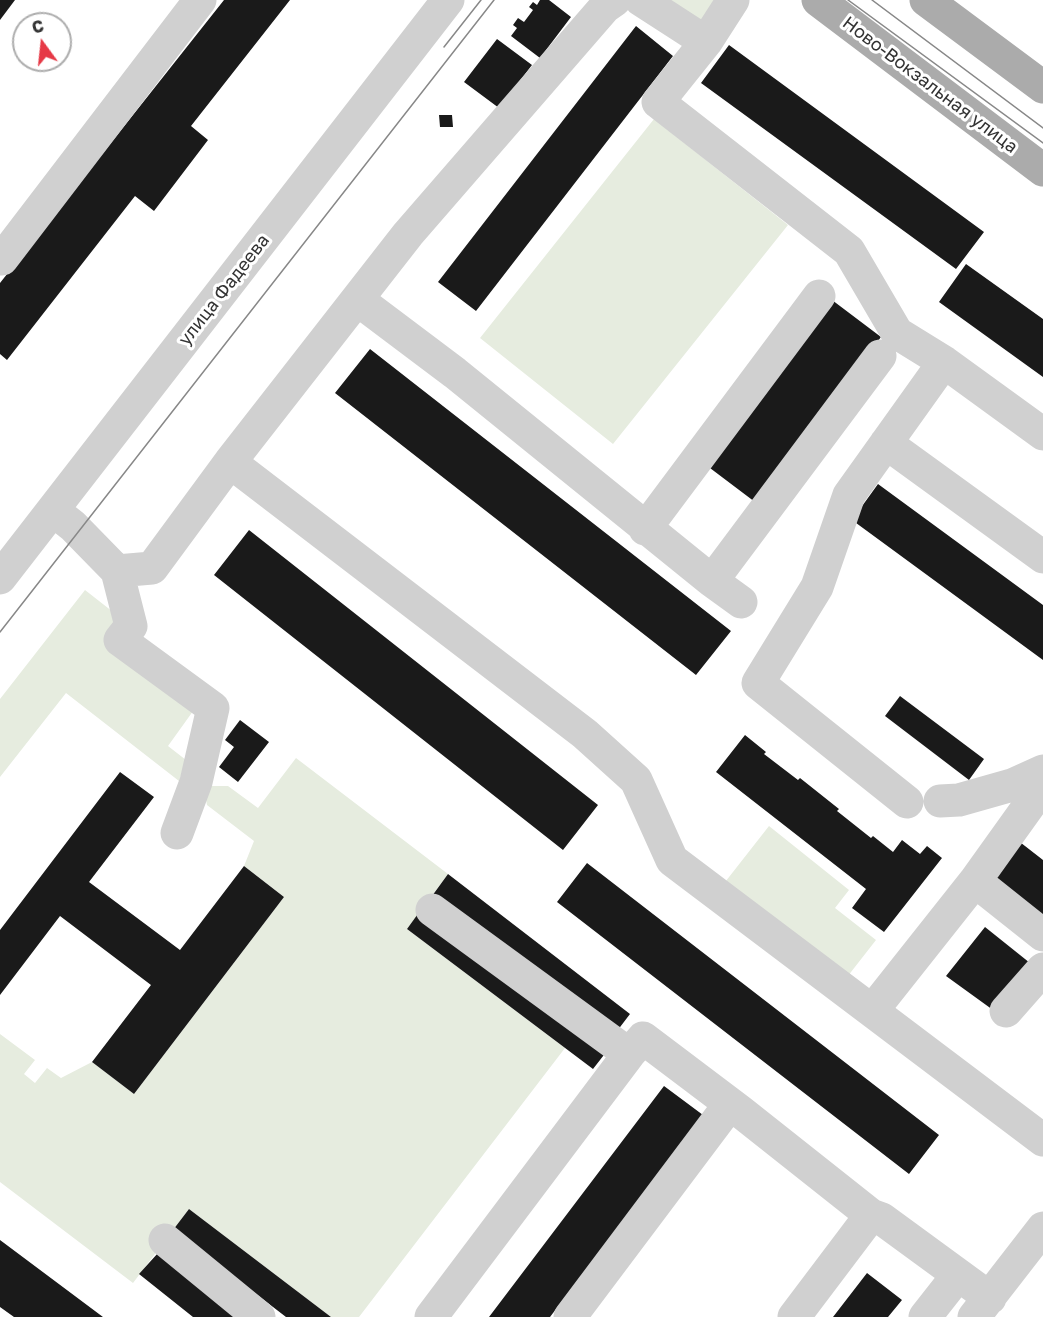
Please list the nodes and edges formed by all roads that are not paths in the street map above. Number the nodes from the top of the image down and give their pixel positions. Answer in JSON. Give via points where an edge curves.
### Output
{"nodes":[{"id":1,"x":200,"y":0,"type":"edge"},
{"id":2,"x":448,"y":0,"type":"edge"},
{"id":3,"x":615,"y":0,"type":"edge"},
{"id":4,"x":641,"y":0,"type":"edge"},
{"id":5,"x":733,"y":0,"type":"edge"},
{"id":6,"x":818,"y":0,"type":"edge"},
{"id":7,"x":926,"y":0,"type":"edge"},
{"id":8,"x":706,"y":42,"type":"junction"},
{"id":9,"x":1043,"y":87,"type":"edge"},
{"id":10,"x":1043,"y":170,"type":"edge"},
{"id":11,"x":0,"y":259,"type":"edge"},
{"id":12,"x":819,"y":296,"type":"dead end"},
{"id":13,"x":358,"y":300,"type":"junction"},
{"id":14,"x":880,"y":356,"type":"dead end"},
{"id":15,"x":944,"y":362,"type":"junction"},
{"id":16,"x":1043,"y":434,"type":"edge"},
{"id":17,"x":886,"y":443,"type":"junction"},
{"id":18,"x":230,"y":462,"type":"junction"},
{"id":19,"x":54,"y":511,"type":"junction"},
{"id":20,"x":645,"y":528,"type":"junction"},
{"id":21,"x":1043,"y":557,"type":"edge"},
{"id":22,"x":117,"y":571,"type":"junction"},
{"id":23,"x":0,"y":578,"type":"edge"},
{"id":24,"x":712,"y":581,"type":"junction"},
{"id":25,"x":741,"y":602,"type":"dead end"},
{"id":26,"x":1043,"y":771,"type":"edge"},
{"id":27,"x":1043,"y":786,"type":"edge"},
{"id":28,"x":940,"y":801,"type":"dead end"},
{"id":29,"x":907,"y":802,"type":"dead end"},
{"id":30,"x":177,"y":833,"type":"dead end"},
{"id":31,"x":975,"y":881,"type":"junction"},
{"id":32,"x":432,"y":910,"type":"dead end"},
{"id":33,"x":1043,"y":935,"type":"edge"},
{"id":34,"x":1043,"y":969,"type":"edge"},
{"id":35,"x":872,"y":1011,"type":"junction"},
{"id":36,"x":1006,"y":1011,"type":"dead end"},
{"id":37,"x":628,"y":1054,"type":"junction"},
{"id":38,"x":730,"y":1104,"type":"junction"},
{"id":39,"x":1043,"y":1140,"type":"edge"},
{"id":40,"x":871,"y":1215,"type":"junction"},
{"id":41,"x":1043,"y":1228,"type":"edge"},
{"id":42,"x":165,"y":1240,"type":"dead end"},
{"id":43,"x":958,"y":1275,"type":"junction"},
{"id":44,"x":982,"y":1307,"type":"edge"},
{"id":45,"x":260,"y":1317,"type":"edge"},
{"id":46,"x":431,"y":1317,"type":"edge"},
{"id":47,"x":570,"y":1317,"type":"edge"},
{"id":48,"x":794,"y":1317,"type":"edge"},
{"id":49,"x":925,"y":1317,"type":"edge"}],
"edges":[{"from":1,"to":11,"type":"street"},
{"from":2,"to":19,"type":"street","name":"улица Фадеева"},
{"from":3,"to":13,"type":"street","via":[[408,234]]},
{"from":4,"to":8,"type":"street"},
{"from":5,"to":8,"type":"street"},
{"from":6,"to":10,"type":"main road","name":"Ново-Вокзальная улица"},
{"from":7,"to":9,"type":"main road"},
{"from":8,"to":15,"type":"street","via":[[658,102],[849,251],[897,333]]},
{"from":12,"to":20,"type":"street"},
{"from":13,"to":18,"type":"street"},
{"from":13,"to":20,"type":"street"},
{"from":14,"to":24,"type":"street"},
{"from":15,"to":16,"type":"street"},
{"from":15,"to":17,"type":"street"},
{"from":17,"to":21,"type":"street"},
{"from":17,"to":29,"type":"street","via":[[849,495],[817,587],[758,683]]},
{"from":18,"to":22,"type":"street","via":[[152,568]]},
{"from":18,"to":35,"type":"street","via":[[585,734],[636,780],[672,860]]},
{"from":19,"to":22,"type":"street"},
{"from":19,"to":23,"type":"street","name":"улица Фадеева"},
{"from":20,"to":24,"type":"street"},
{"from":22,"to":30,"type":"street","via":[[131,626],[120,640],[213,708],[196,782]]},
{"from":24,"to":25,"type":"street"},
{"from":26,"to":28,"type":"street","via":[[959,801]]},
{"from":27,"to":31,"type":"street"},
{"from":31,"to":33,"type":"street"},
{"from":31,"to":35,"type":"street"},
{"from":32,"to":37,"type":"street"},
{"from":34,"to":36,"type":"street"},
{"from":35,"to":39,"type":"street"},
{"from":37,"to":38,"type":"street","via":[[643,1038]]},
{"from":37,"to":46,"type":"street"},
{"from":38,"to":40,"type":"street"},
{"from":38,"to":47,"type":"street"},
{"from":40,"to":43,"type":"street"},
{"from":40,"to":48,"type":"street"},
{"from":41,"to":44,"type":"street"},
{"from":42,"to":45,"type":"street"},
{"from":43,"to":44,"type":"street"},
{"from":43,"to":49,"type":"street"}]}
